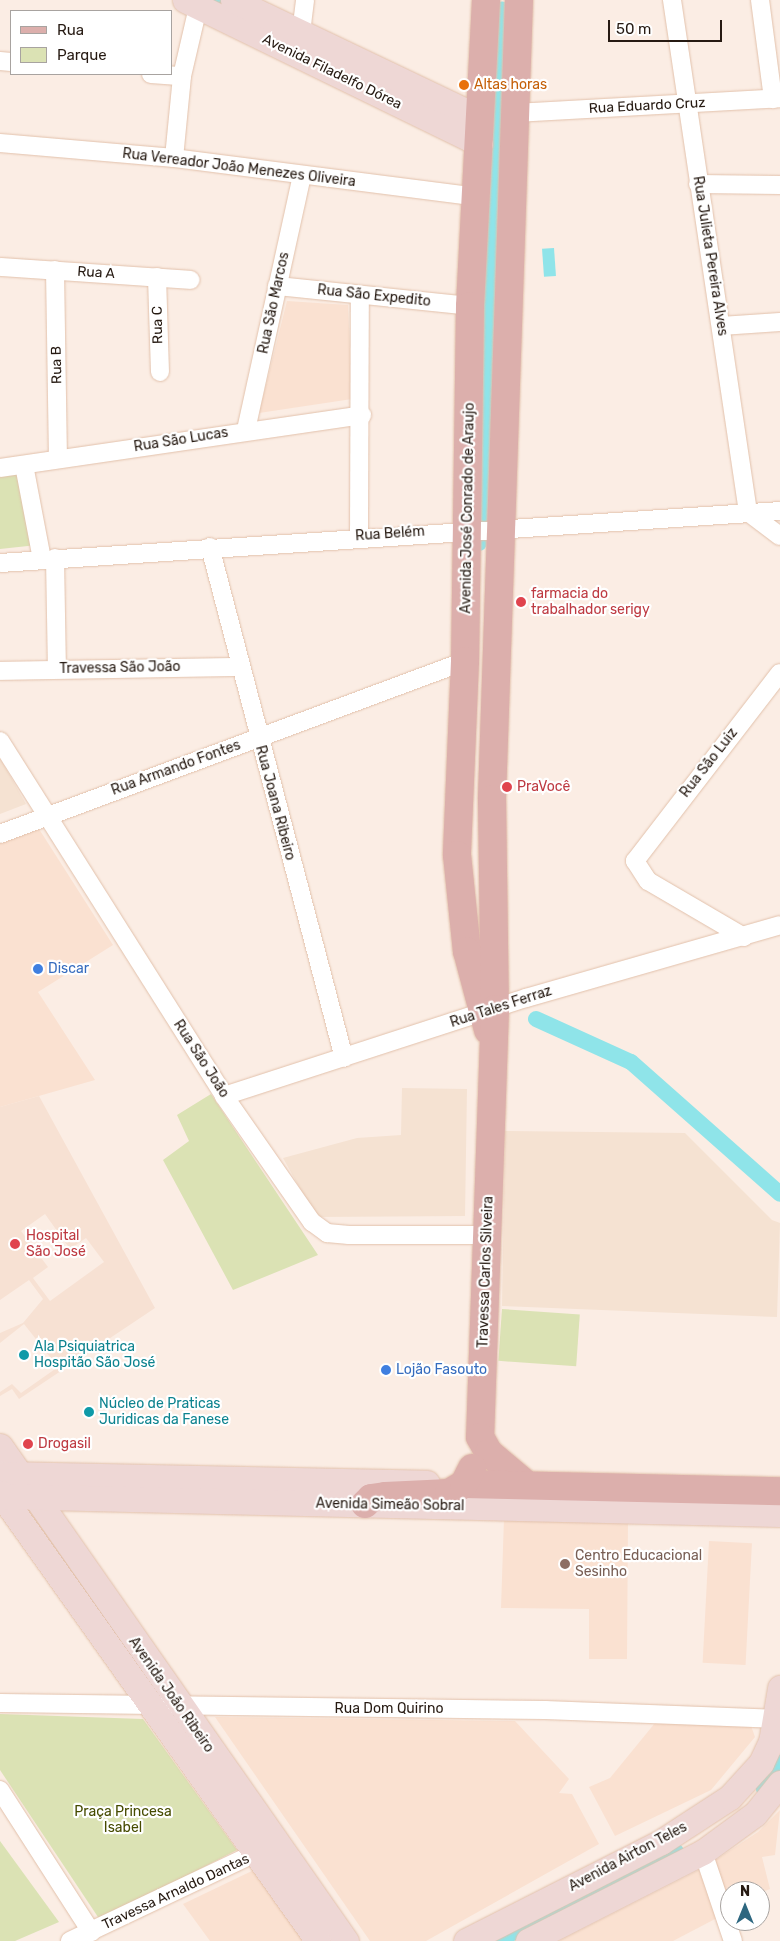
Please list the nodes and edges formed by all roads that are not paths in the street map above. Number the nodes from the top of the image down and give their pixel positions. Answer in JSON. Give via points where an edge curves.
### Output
{"nodes":[{"id":1,"x":233,"y":0,"type":"edge"},
{"id":2,"x":305,"y":0,"type":"edge"},
{"id":3,"x":486,"y":0,"type":"edge"},
{"id":4,"x":519,"y":0,"type":"edge"},
{"id":5,"x":672,"y":0,"type":"edge"},
{"id":6,"x":760,"y":0,"type":"edge"},
{"id":7,"x":192,"y":4,"type":"edge"},
{"id":8,"x":301,"y":33,"type":"junction"},
{"id":9,"x":166,"y":75,"type":"edge"},
{"id":10,"x":182,"y":76,"type":"junction"},
{"id":11,"x":776,"y":98,"type":"edge"},
{"id":12,"x":688,"y":104,"type":"junction"},
{"id":13,"x":514,"y":114,"type":"junction"},
{"id":14,"x":480,"y":130,"type":"junction"},
{"id":15,"x":0,"y":143,"type":"edge"},
{"id":16,"x":174,"y":158,"type":"junction"},
{"id":17,"x":302,"y":176,"type":"junction"},
{"id":18,"x":698,"y":184,"type":"junction"},
{"id":19,"x":780,"y":185,"type":"edge"},
{"id":20,"x":477,"y":197,"type":"junction"},
{"id":21,"x":0,"y":267,"type":"edge"},
{"id":22,"x":55,"y":270,"type":"junction"},
{"id":23,"x":157,"y":277,"type":"junction"},
{"id":24,"x":191,"y":280,"type":"dead end"},
{"id":25,"x":277,"y":286,"type":"junction"},
{"id":26,"x":360,"y":296,"type":"junction"},
{"id":27,"x":470,"y":306,"type":"junction"},
{"id":28,"x":780,"y":322,"type":"edge"},
{"id":29,"x":721,"y":326,"type":"junction"},
{"id":30,"x":160,"y":372,"type":"dead end"},
{"id":31,"x":503,"y":377,"type":"junction"},
{"id":32,"x":472,"y":400,"type":"junction"},
{"id":33,"x":362,"y":415,"type":"junction"},
{"id":34,"x":246,"y":430,"type":"junction"},
{"id":35,"x":58,"y":459,"type":"junction"},
{"id":36,"x":24,"y":465,"type":"junction"},
{"id":37,"x":0,"y":468,"type":"edge"},
{"id":38,"x":780,"y":511,"type":"edge"},
{"id":39,"x":748,"y":512,"type":"junction"},
{"id":40,"x":498,"y":528,"type":"junction"},
{"id":41,"x":469,"y":529,"type":"junction"},
{"id":42,"x":359,"y":536,"type":"junction"},
{"id":43,"x":780,"y":536,"type":"edge"},
{"id":44,"x":210,"y":547,"type":"junction"},
{"id":45,"x":48,"y":559,"type":"junction"},
{"id":46,"x":0,"y":563,"type":"edge"},
{"id":47,"x":465,"y":661,"type":"junction"},
{"id":48,"x":239,"y":667,"type":"junction"},
{"id":49,"x":57,"y":669,"type":"junction"},
{"id":50,"x":0,"y":671,"type":"edge"},
{"id":51,"x":780,"y":674,"type":"edge"},
{"id":52,"x":258,"y":738,"type":"junction"},
{"id":53,"x":0,"y":742,"type":"edge"},
{"id":54,"x":45,"y":817,"type":"junction"},
{"id":55,"x":0,"y":834,"type":"edge"},
{"id":56,"x":780,"y":925,"type":"edge"},
{"id":57,"x":744,"y":937,"type":"junction"},
{"id":58,"x":488,"y":1011,"type":"junction"},
{"id":59,"x":344,"y":1058,"type":"junction"},
{"id":60,"x":224,"y":1096,"type":"junction"},
{"id":61,"x":487,"y":1236,"type":"junction"},
{"id":62,"x":480,"y":1437,"type":"junction"},
{"id":63,"x":0,"y":1446,"type":"edge"},
{"id":64,"x":464,"y":1484,"type":"junction"},
{"id":65,"x":526,"y":1484,"type":"junction"},
{"id":66,"x":4,"y":1486,"type":"edge"},
{"id":67,"x":780,"y":1491,"type":"edge"},
{"id":68,"x":32,"y":1496,"type":"junction"},
{"id":69,"x":365,"y":1504,"type":"junction"},
{"id":70,"x":780,"y":1514,"type":"edge"},
{"id":71,"x":780,"y":1688,"type":"edge"},
{"id":72,"x":0,"y":1703,"type":"edge"},
{"id":73,"x":154,"y":1707,"type":"junction"},
{"id":74,"x":179,"y":1708,"type":"junction"},
{"id":75,"x":778,"y":1719,"type":"edge"},
{"id":76,"x":780,"y":1783,"type":"edge"},
{"id":77,"x":0,"y":1790,"type":"edge"},
{"id":78,"x":277,"y":1842,"type":"junction"},
{"id":79,"x":703,"y":1852,"type":"junction"},
{"id":80,"x":255,"y":1854,"type":"junction"},
{"id":81,"x":91,"y":1932,"type":"junction"},
{"id":82,"x":70,"y":1941,"type":"edge"},
{"id":83,"x":318,"y":1941,"type":"edge"},
{"id":84,"x":346,"y":1941,"type":"edge"},
{"id":85,"x":466,"y":1941,"type":"edge"},
{"id":86,"x":528,"y":1941,"type":"edge"},
{"id":87,"x":733,"y":1941,"type":"edge"}],
"edges":[{"from":1,"to":8,"type":"main road","name":"Avenida Filadelfo Dórea"},
{"from":2,"to":8,"type":"street"},
{"from":3,"to":14,"type":"main road","name":"Avenida José Conrado de Araujo"},
{"from":4,"to":13,"type":"main road"},
{"from":5,"to":12,"type":"street","name":"Rua Julieta Pereira Alves"},
{"from":6,"to":11,"type":"street"},
{"from":7,"to":10,"type":"street"},
{"from":7,"to":14,"type":"main road","name":"Avenida Filadelfo Dórea"},
{"from":8,"to":14,"type":"main road","name":"Avenida Filadelfo Dórea"},
{"from":9,"to":10,"type":"street"},
{"from":10,"to":16,"type":"street"},
{"from":11,"to":12,"type":"street","name":"Rua Eduardo Cruz"},
{"from":12,"to":13,"type":"street","name":"Rua Eduardo Cruz"},
{"from":12,"to":18,"type":"street","name":"Rua Julieta Pereira Alves"},
{"from":13,"to":31,"type":"main road"},
{"from":14,"to":20,"type":"main road","name":"Avenida José Conrado de Araujo"},
{"from":15,"to":16,"type":"street","name":"Rua Vereador João Menezes Oliveira"},
{"from":16,"to":17,"type":"street","name":"Rua Vereador João Menezes Oliveira"},
{"from":17,"to":20,"type":"street","name":"Rua Vereador João Menezes Oliveira"},
{"from":17,"to":25,"type":"street","name":"Rua São Marcos"},
{"from":18,"to":19,"type":"street"},
{"from":18,"to":29,"type":"street","name":"Rua Julieta Pereira Alves"},
{"from":20,"to":27,"type":"main road","name":"Avenida José Conrado de Araujo"},
{"from":21,"to":22,"type":"street","name":"Rua A"},
{"from":22,"to":23,"type":"street","name":"Rua A"},
{"from":22,"to":35,"type":"street","name":"Rua B"},
{"from":23,"to":24,"type":"street","name":"Rua A"},
{"from":23,"to":30,"type":"street","name":"Rua C"},
{"from":25,"to":26,"type":"street","name":"Rua São Expedito"},
{"from":25,"to":34,"type":"street","name":"Rua São Marcos"},
{"from":26,"to":27,"type":"street","name":"Rua São Expedito"},
{"from":26,"to":33,"type":"street"},
{"from":27,"to":32,"type":"main road","name":"Avenida José Conrado de Araujo"},
{"from":28,"to":29,"type":"street"},
{"from":29,"to":39,"type":"street","name":"Rua Julieta Pereira Alves"},
{"from":31,"to":32,"type":"main road"},
{"from":31,"to":40,"type":"main road"},
{"from":32,"to":41,"type":"main road","name":"Avenida José Conrado de Araujo"},
{"from":33,"to":34,"type":"street","name":"Rua São Lucas"},
{"from":33,"to":42,"type":"street"},
{"from":34,"to":35,"type":"street","name":"Rua São Lucas"},
{"from":35,"to":36,"type":"street","name":"Rua São Lucas"},
{"from":36,"to":37,"type":"street","name":"Rua São Lucas"},
{"from":36,"to":45,"type":"street"},
{"from":38,"to":39,"type":"street","name":"Rua Belém"},
{"from":39,"to":40,"type":"street","name":"Rua Belém"},
{"from":39,"to":43,"type":"street"},
{"from":40,"to":41,"type":"street","name":"Rua Belém"},
{"from":40,"to":58,"type":"main road"},
{"from":41,"to":42,"type":"street","name":"Rua Belém"},
{"from":41,"to":47,"type":"main road","name":"Avenida José Conrado de Araujo"},
{"from":42,"to":44,"type":"street","name":"Rua Belém"},
{"from":44,"to":45,"type":"street","name":"Rua Belém"},
{"from":44,"to":48,"type":"street","name":"Rua Joana Ribeiro"},
{"from":45,"to":46,"type":"street","name":"Rua Belém"},
{"from":45,"to":49,"type":"street"},
{"from":47,"to":52,"type":"street","name":"Rua Armando Fontes"},
{"from":47,"to":58,"type":"main road","name":"Avenida José Conrado de Araujo","via":[[457,856],[466,951]]},
{"from":48,"to":49,"type":"street","name":"Travessa São João"},
{"from":48,"to":52,"type":"street","name":"Rua Joana Ribeiro"},
{"from":49,"to":50,"type":"street","name":"Travessa São João"},
{"from":51,"to":57,"type":"street","name":"Rua São Luiz","via":[[638,854],[636,868],[648,882]]},
{"from":52,"to":54,"type":"street","name":"Rua Armando Fontes"},
{"from":52,"to":59,"type":"street","name":"Rua Joana Ribeiro"},
{"from":53,"to":54,"type":"street","name":"Rua São João"},
{"from":54,"to":55,"type":"street","name":"Rua Armando Fontes"},
{"from":54,"to":60,"type":"street","name":"Rua São João"},
{"from":56,"to":57,"type":"street","name":"Rua Tales Ferraz"},
{"from":57,"to":58,"type":"street","name":"Rua Tales Ferraz"},
{"from":58,"to":59,"type":"street","name":"Rua Tales Ferraz"},
{"from":58,"to":61,"type":"main road","name":"Travessa Carlos Silveira","via":[[492,1041]]},
{"from":59,"to":60,"type":"street","name":"Rua Tales Ferraz"},
{"from":60,"to":61,"type":"street","name":"Rua São João","via":[[308,1218],[327,1233]]},
{"from":61,"to":62,"type":"main road","name":"Travessa Carlos Silveira"},
{"from":62,"to":64,"type":"main road","name":"Avenida Simeão Sobral"},
{"from":62,"to":65,"type":"main road","via":[[489,1453]]},
{"from":63,"to":66,"type":"main road","name":"Avenida João Ribeiro"},
{"from":64,"to":65,"type":"main road","name":"Avenida Simeão Sobral"},
{"from":64,"to":66,"type":"main road","name":"Avenida Simeão Sobral"},
{"from":64,"to":69,"type":"main road","via":[[438,1496],[385,1496],[371,1498]]},
{"from":65,"to":67,"type":"main road","name":"Avenida Simeão Sobral"},
{"from":66,"to":68,"type":"main road","name":"Avenida Simeão Sobral"},
{"from":66,"to":73,"type":"main road","name":"Avenida João Ribeiro"},
{"from":68,"to":69,"type":"main road","name":"Avenida Simeão Sobral"},
{"from":68,"to":74,"type":"main road","name":"Avenida João Ribeiro"},
{"from":69,"to":70,"type":"main road","name":"Avenida Simeão Sobral"},
{"from":71,"to":75,"type":"main road","name":"Avenida Airton Teles"},
{"from":72,"to":73,"type":"street","name":"Rua Dom Quirino"},
{"from":73,"to":74,"type":"street","name":"Rua Dom Quirino"},
{"from":73,"to":80,"type":"main road","name":"Avenida João Ribeiro"},
{"from":74,"to":75,"type":"street","name":"Rua Dom Quirino","via":[[545,1710]]},
{"from":74,"to":78,"type":"main road","name":"Avenida João Ribeiro"},
{"from":75,"to":85,"type":"main road","name":"Avenida Airton Teles","via":[[761,1763],[723,1801],[661,1842]]},
{"from":76,"to":79,"type":"main road","name":"Avenida Airton Teles","via":[[755,1814]]},
{"from":77,"to":81,"type":"street"},
{"from":78,"to":80,"type":"street","name":"Travessa Arnaldo Dantas"},
{"from":78,"to":84,"type":"main road","name":"Avenida João Ribeiro"},
{"from":79,"to":86,"type":"main road","name":"Avenida Airton Teles"},
{"from":79,"to":87,"type":"street"},
{"from":80,"to":81,"type":"street","name":"Travessa Arnaldo Dantas"},
{"from":80,"to":83,"type":"main road","name":"Avenida João Ribeiro"},
{"from":81,"to":82,"type":"street","name":"Travessa Arnaldo Dantas"}]}
